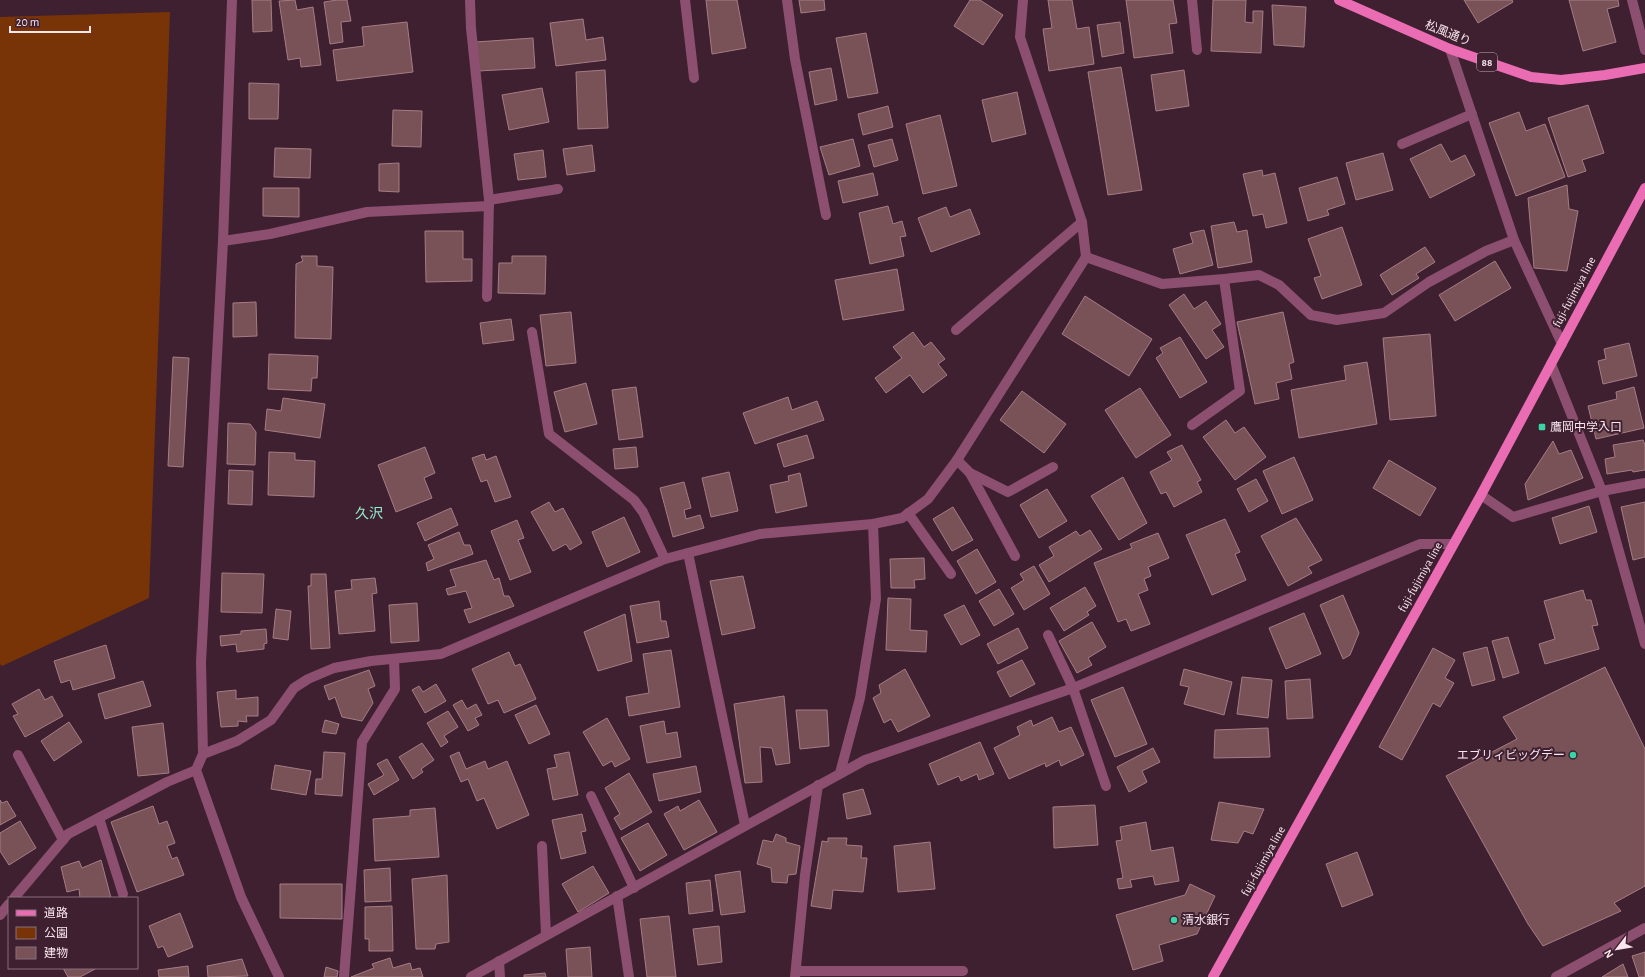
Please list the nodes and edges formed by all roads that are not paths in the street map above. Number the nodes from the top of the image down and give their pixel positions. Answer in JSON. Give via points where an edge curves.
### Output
{"nodes":[{"id":1,"x":232,"y":0,"type":"edge"},
{"id":2,"x":470,"y":0,"type":"edge"},
{"id":3,"x":685,"y":0,"type":"edge"},
{"id":4,"x":787,"y":0,"type":"edge"},
{"id":5,"x":1023,"y":0,"type":"edge"},
{"id":6,"x":1192,"y":0,"type":"edge"},
{"id":7,"x":1339,"y":0,"type":"edge"},
{"id":8,"x":1632,"y":0,"type":"edge"},
{"id":9,"x":1450,"y":48,"type":"junction"},
{"id":10,"x":1197,"y":50,"type":"dead end"},
{"id":11,"x":1645,"y":50,"type":"edge"},
{"id":12,"x":1645,"y":68,"type":"edge"},
{"id":13,"x":694,"y":78,"type":"dead end"},
{"id":14,"x":1472,"y":114,"type":"junction"},
{"id":15,"x":1402,"y":144,"type":"dead end"},
{"id":16,"x":1645,"y":188,"type":"edge"},
{"id":17,"x":558,"y":189,"type":"dead end"},
{"id":18,"x":489,"y":203,"type":"junction"},
{"id":19,"x":826,"y":215,"type":"dead end"},
{"id":20,"x":1082,"y":222,"type":"junction"},
{"id":21,"x":1514,"y":240,"type":"junction"},
{"id":22,"x":223,"y":241,"type":"junction"},
{"id":23,"x":1086,"y":257,"type":"junction"},
{"id":24,"x":1224,"y":279,"type":"junction"},
{"id":25,"x":487,"y":297,"type":"dead end"},
{"id":26,"x":956,"y":330,"type":"dead end"},
{"id":27,"x":532,"y":332,"type":"dead end"},
{"id":28,"x":1562,"y":344,"type":"junction"},
{"id":29,"x":1551,"y":364,"type":"junction"},
{"id":30,"x":1192,"y":425,"type":"dead end"},
{"id":31,"x":956,"y":460,"type":"junction"},
{"id":32,"x":1053,"y":467,"type":"dead end"},
{"id":33,"x":970,"y":473,"type":"junction"},
{"id":34,"x":1645,"y":482,"type":"edge"},
{"id":35,"x":1602,"y":491,"type":"junction"},
{"id":36,"x":1481,"y":494,"type":"junction"},
{"id":37,"x":908,"y":513,"type":"junction"},
{"id":38,"x":873,"y":524,"type":"junction"},
{"id":39,"x":1453,"y":544,"type":"junction"},
{"id":40,"x":688,"y":553,"type":"junction"},
{"id":41,"x":1015,"y":556,"type":"dead end"},
{"id":42,"x":665,"y":559,"type":"junction"},
{"id":43,"x":951,"y":574,"type":"dead end"},
{"id":44,"x":1048,"y":635,"type":"dead end"},
{"id":45,"x":1645,"y":644,"type":"edge"},
{"id":46,"x":394,"y":659,"type":"junction"},
{"id":47,"x":1072,"y":688,"type":"junction"},
{"id":48,"x":203,"y":754,"type":"junction"},
{"id":49,"x":18,"y":755,"type":"dead end"},
{"id":50,"x":196,"y":770,"type":"junction"},
{"id":51,"x":840,"y":774,"type":"junction"},
{"id":52,"x":818,"y":785,"type":"junction"},
{"id":53,"x":1106,"y":786,"type":"dead end"},
{"id":54,"x":591,"y":796,"type":"dead end"},
{"id":55,"x":99,"y":818,"type":"junction"},
{"id":56,"x":745,"y":825,"type":"junction"},
{"id":57,"x":63,"y":840,"type":"junction"},
{"id":58,"x":542,"y":846,"type":"dead end"},
{"id":59,"x":634,"y":888,"type":"junction"},
{"id":60,"x":123,"y":894,"type":"dead end"},
{"id":61,"x":617,"y":896,"type":"junction"},
{"id":62,"x":15,"y":897,"type":"edge"},
{"id":63,"x":8,"y":905,"type":"edge"},
{"id":64,"x":0,"y":915,"type":"edge"},
{"id":65,"x":1645,"y":928,"type":"edge"},
{"id":66,"x":546,"y":935,"type":"junction"},
{"id":67,"x":499,"y":961,"type":"junction"},
{"id":68,"x":963,"y":971,"type":"dead end"},
{"id":69,"x":796,"y":974,"type":"edge"},
{"id":70,"x":279,"y":977,"type":"edge"},
{"id":71,"x":344,"y":977,"type":"edge"},
{"id":72,"x":470,"y":977,"type":"edge"},
{"id":73,"x":500,"y":977,"type":"edge"},
{"id":74,"x":629,"y":977,"type":"edge"},
{"id":75,"x":1214,"y":977,"type":"edge"},
{"id":76,"x":1556,"y":977,"type":"edge"}],
"edges":[{"from":1,"to":22,"type":"street"},
{"from":2,"to":18,"type":"street"},
{"from":3,"to":13,"type":"street"},
{"from":4,"to":19,"type":"street","via":[[794,59]]},
{"from":5,"to":20,"type":"street","via":[[1020,37]]},
{"from":6,"to":10,"type":"street"},
{"from":7,"to":9,"type":"main road","name":"松風通り","number":"88"},
{"from":8,"to":11,"type":"street"},
{"from":9,"to":12,"type":"main road","name":"松風通り","number":"88","via":[[1531,77],[1561,80]]},
{"from":9,"to":14,"type":"street"},
{"from":14,"to":15,"type":"street"},
{"from":14,"to":21,"type":"street"},
{"from":16,"to":28,"type":"main road","name":"fuji-fujimiya line"},
{"from":17,"to":18,"type":"street"},
{"from":18,"to":22,"type":"street","via":[[367,212],[270,234]]},
{"from":18,"to":25,"type":"street"},
{"from":20,"to":23,"type":"street"},
{"from":20,"to":26,"type":"street"},
{"from":21,"to":24,"type":"street","via":[[1486,251],[1429,282],[1384,313],[1337,320],[1311,315],[1279,285],[1259,275]]},
{"from":21,"to":28,"type":"street"},
{"from":22,"to":48,"type":"street","via":[[201,662]]},
{"from":23,"to":24,"type":"street","via":[[1162,284]]},
{"from":23,"to":31,"type":"street"},
{"from":24,"to":30,"type":"street","via":[[1240,391]]},
{"from":27,"to":42,"type":"street","via":[[549,434],[634,500]]},
{"from":28,"to":29,"type":"main road","name":"fuji-fujimiya line"},
{"from":29,"to":35,"type":"street"},
{"from":29,"to":36,"type":"main road","name":"fuji-fujimiya line"},
{"from":31,"to":33,"type":"street"},
{"from":31,"to":37,"type":"street","via":[[928,499]]},
{"from":32,"to":33,"type":"street","via":[[1008,492]]},
{"from":33,"to":41,"type":"street"},
{"from":34,"to":35,"type":"street"},
{"from":35,"to":36,"type":"street","via":[[1513,517]]},
{"from":35,"to":45,"type":"street"},
{"from":36,"to":39,"type":"main road","name":"fuji-fujimiya line"},
{"from":37,"to":38,"type":"street","via":[[902,518]]},
{"from":37,"to":43,"type":"street"},
{"from":38,"to":40,"type":"street","via":[[760,534]]},
{"from":38,"to":51,"type":"street","via":[[876,599],[860,698]]},
{"from":39,"to":47,"type":"street","via":[[1420,544]]},
{"from":39,"to":75,"type":"main road","name":"fuji-fujimiya line"},
{"from":40,"to":42,"type":"street"},
{"from":40,"to":56,"type":"street"},
{"from":42,"to":46,"type":"street","via":[[441,654]]},
{"from":44,"to":47,"type":"street"},
{"from":46,"to":48,"type":"street","via":[[334,668],[308,679],[294,688],[271,720],[237,741]]},
{"from":46,"to":71,"type":"street","via":[[394,689],[362,742]]},
{"from":47,"to":51,"type":"street","via":[[865,760]]},
{"from":47,"to":53,"type":"street"},
{"from":48,"to":50,"type":"street"},
{"from":49,"to":57,"type":"street"},
{"from":50,"to":55,"type":"street","via":[[167,782]]},
{"from":50,"to":70,"type":"street","via":[[241,896]]},
{"from":51,"to":52,"type":"street"},
{"from":52,"to":56,"type":"street"},
{"from":52,"to":69,"type":"street","via":[[805,876]]},
{"from":54,"to":59,"type":"street"},
{"from":55,"to":57,"type":"street","via":[[68,834]]},
{"from":55,"to":60,"type":"street"},
{"from":56,"to":59,"type":"street"},
{"from":57,"to":62,"type":"street"},
{"from":58,"to":66,"type":"street"},
{"from":59,"to":61,"type":"street"},
{"from":61,"to":66,"type":"street"},
{"from":61,"to":74,"type":"street"},
{"from":63,"to":64,"type":"street"},
{"from":65,"to":76,"type":"street"},
{"from":66,"to":67,"type":"street"},
{"from":67,"to":72,"type":"street"},
{"from":67,"to":73,"type":"street"},
{"from":68,"to":69,"type":"street"}]}
